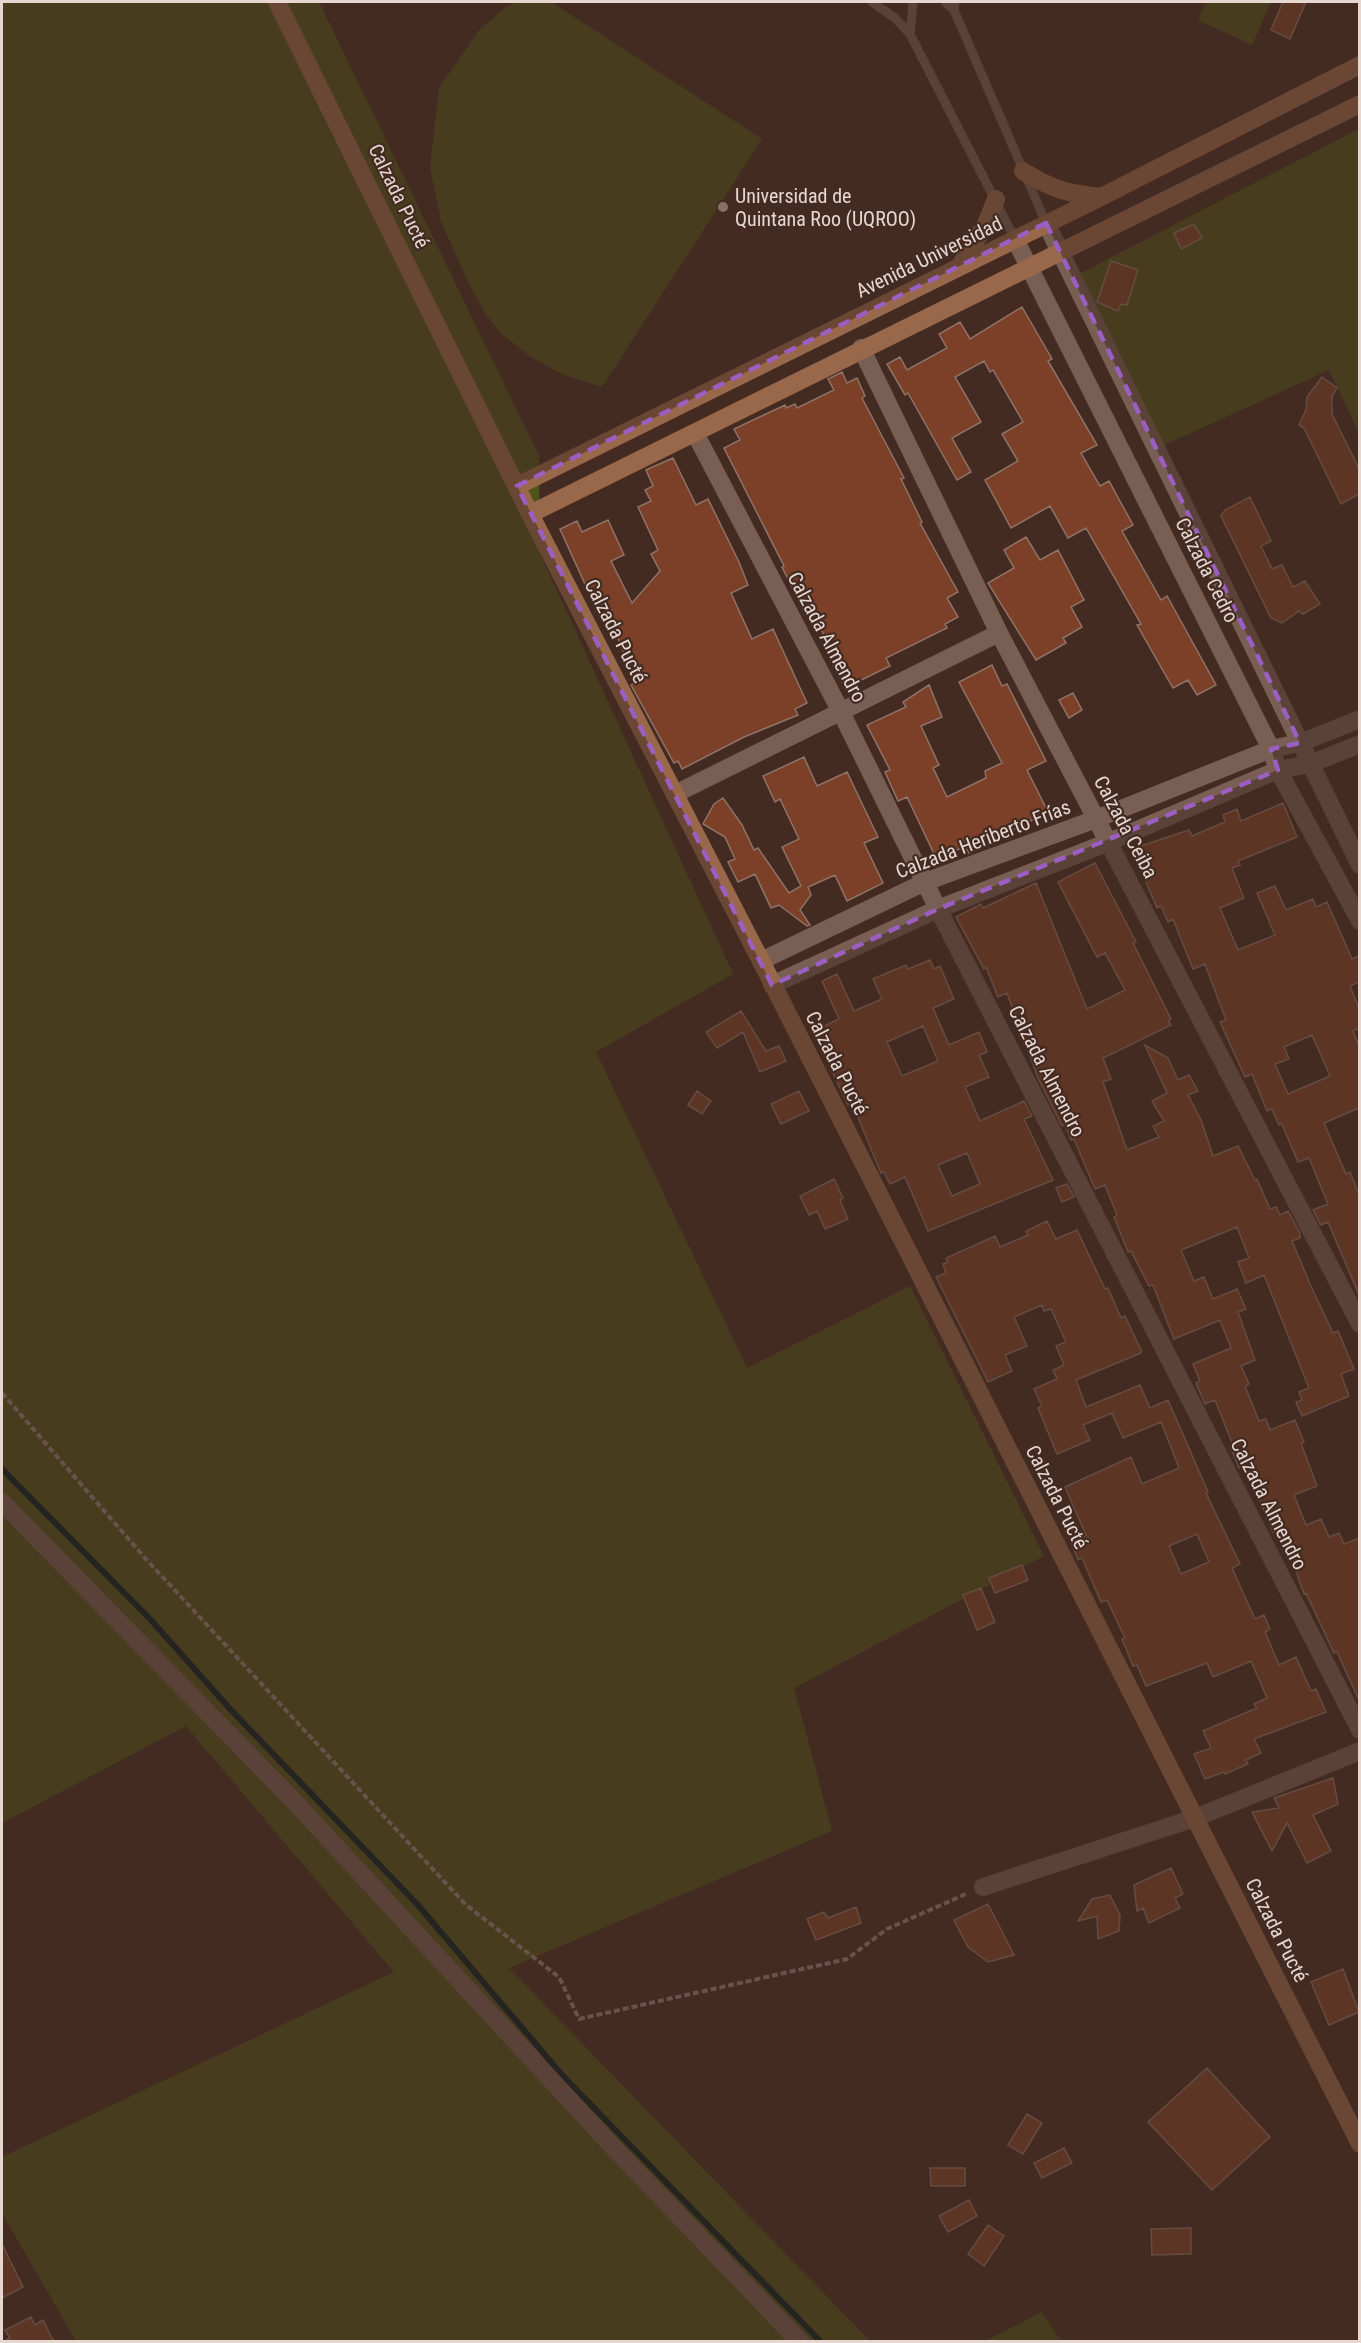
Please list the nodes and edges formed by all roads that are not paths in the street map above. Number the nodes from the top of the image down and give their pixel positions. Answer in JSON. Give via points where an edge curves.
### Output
{"nodes":[{"id":1,"x":277,"y":2,"type":"edge"},
{"id":2,"x":872,"y":2,"type":"edge"},
{"id":3,"x":913,"y":2,"type":"edge"},
{"id":4,"x":945,"y":2,"type":"edge"},
{"id":5,"x":955,"y":6,"type":"edge"},
{"id":6,"x":910,"y":34,"type":"junction"},
{"id":7,"x":1359,"y":65,"type":"edge"},
{"id":8,"x":1359,"y":104,"type":"edge"},
{"id":9,"x":1023,"y":171,"type":"junction"},
{"id":10,"x":1101,"y":197,"type":"junction"},
{"id":11,"x":996,"y":199,"type":"junction"},
{"id":12,"x":1046,"y":223,"type":"junction"},
{"id":13,"x":1015,"y":239,"type":"junction"},
{"id":14,"x":1061,"y":252,"type":"junction"},
{"id":15,"x":1029,"y":265,"type":"junction"},
{"id":16,"x":959,"y":268,"type":"junction"},
{"id":17,"x":861,"y":348,"type":"junction"},
{"id":18,"x":695,"y":433,"type":"junction"},
{"id":19,"x":517,"y":486,"type":"junction"},
{"id":20,"x":530,"y":514,"type":"junction"},
{"id":21,"x":999,"y":633,"type":"junction"},
{"id":22,"x":840,"y":710,"type":"junction"},
{"id":23,"x":1359,"y":719,"type":"edge"},
{"id":24,"x":1299,"y":743,"type":"junction"},
{"id":25,"x":1359,"y":744,"type":"edge"},
{"id":26,"x":1271,"y":749,"type":"junction"},
{"id":27,"x":1310,"y":764,"type":"junction"},
{"id":28,"x":1278,"y":770,"type":"junction"},
{"id":29,"x":675,"y":794,"type":"junction"},
{"id":30,"x":1096,"y":819,"type":"junction"},
{"id":31,"x":1109,"y":842,"type":"junction"},
{"id":32,"x":1359,"y":865,"type":"edge"},
{"id":33,"x":925,"y":882,"type":"junction"},
{"id":34,"x":938,"y":909,"type":"junction"},
{"id":35,"x":1359,"y":921,"type":"edge"},
{"id":36,"x":761,"y":961,"type":"junction"},
{"id":37,"x":772,"y":985,"type":"junction"},
{"id":38,"x":1359,"y":1324,"type":"edge"},
{"id":39,"x":2,"y":1502,"type":"edge"},
{"id":40,"x":1359,"y":1730,"type":"edge"},
{"id":41,"x":1359,"y":1751,"type":"edge"},
{"id":42,"x":1195,"y":1818,"type":"junction"},
{"id":43,"x":983,"y":1887,"type":"road end"},
{"id":44,"x":1359,"y":2145,"type":"edge"},
{"id":45,"x":800,"y":2342,"type":"edge"}],
"edges":[{"from":1,"to":19,"type":"street","name":"Calzada Pucté"},
{"from":2,"to":6,"type":"lane","via":[[896,18]]},
{"from":3,"to":6,"type":"lane"},
{"from":4,"to":5,"type":"lane"},
{"from":5,"to":9,"type":"lane"},
{"from":6,"to":11,"type":"lane"},
{"from":7,"to":10,"type":"street","name":"Avenida Universidad"},
{"from":8,"to":14,"type":"street"},
{"from":9,"to":10,"type":"street","via":[[1066,193]]},
{"from":9,"to":12,"type":"lane"},
{"from":10,"to":12,"type":"street","name":"Avenida Universidad"},
{"from":11,"to":13,"type":"lane"},
{"from":11,"to":16,"type":"street","via":[[986,224]]},
{"from":12,"to":13,"type":"street","name":"Avenida Universidad"},
{"from":12,"to":14,"type":"street","name":"Calzada Cedro"},
{"from":13,"to":15,"type":"street","name":"Calzada Cedro"},
{"from":13,"to":16,"type":"street","name":"Avenida Universidad"},
{"from":14,"to":15,"type":"street"},
{"from":14,"to":24,"type":"street","name":"Calzada Cedro"},
{"from":15,"to":17,"type":"street"},
{"from":15,"to":26,"type":"street","name":"Calzada Cedro"},
{"from":16,"to":19,"type":"street","name":"Avenida Universidad"},
{"from":17,"to":18,"type":"street"},
{"from":17,"to":21,"type":"street","name":"Calzada Ceiba"},
{"from":18,"to":20,"type":"street"},
{"from":18,"to":22,"type":"street","name":"Calzada Almendro"},
{"from":19,"to":20,"type":"street","name":"Calzada Pucté"},
{"from":20,"to":29,"type":"street","name":"Calzada Pucté"},
{"from":21,"to":22,"type":"street"},
{"from":21,"to":30,"type":"street","name":"Calzada Ceiba"},
{"from":22,"to":29,"type":"street"},
{"from":22,"to":33,"type":"street","name":"Calzada Almendro"},
{"from":23,"to":24,"type":"street","name":"Calzada Heriberto Frías"},
{"from":24,"to":26,"type":"street","name":"Calzada Heriberto Frías"},
{"from":24,"to":27,"type":"street","name":"Calzada Cedro"},
{"from":25,"to":27,"type":"street"},
{"from":26,"to":28,"type":"street","name":"Calzada Cedro"},
{"from":26,"to":30,"type":"street","name":"Calzada Heriberto Frías"},
{"from":27,"to":28,"type":"street"},
{"from":27,"to":32,"type":"street","name":"Calzada Cedro"},
{"from":28,"to":31,"type":"street"},
{"from":28,"to":35,"type":"street","name":"Calzada Cedro"},
{"from":29,"to":36,"type":"street","name":"Calzada Pucté"},
{"from":30,"to":31,"type":"street","name":"Calzada Ceiba"},
{"from":30,"to":33,"type":"street","name":"Calzada Heriberto Frías"},
{"from":31,"to":34,"type":"street"},
{"from":31,"to":38,"type":"street","name":"Calzada Ceiba"},
{"from":33,"to":34,"type":"street","name":"Calzada Almendro"},
{"from":33,"to":36,"type":"street","name":"Calzada Heriberto Frías"},
{"from":34,"to":37,"type":"street"},
{"from":34,"to":40,"type":"street","name":"Calzada Almendro"},
{"from":36,"to":37,"type":"street","name":"Calzada Pucté"},
{"from":37,"to":42,"type":"street","name":"Calzada Pucté"},
{"from":39,"to":45,"type":"street","via":[[292,1799],[614,2148]]},
{"from":41,"to":42,"type":"street"},
{"from":42,"to":43,"type":"street"},
{"from":42,"to":44,"type":"street","name":"Calzada Pucté"}]}
